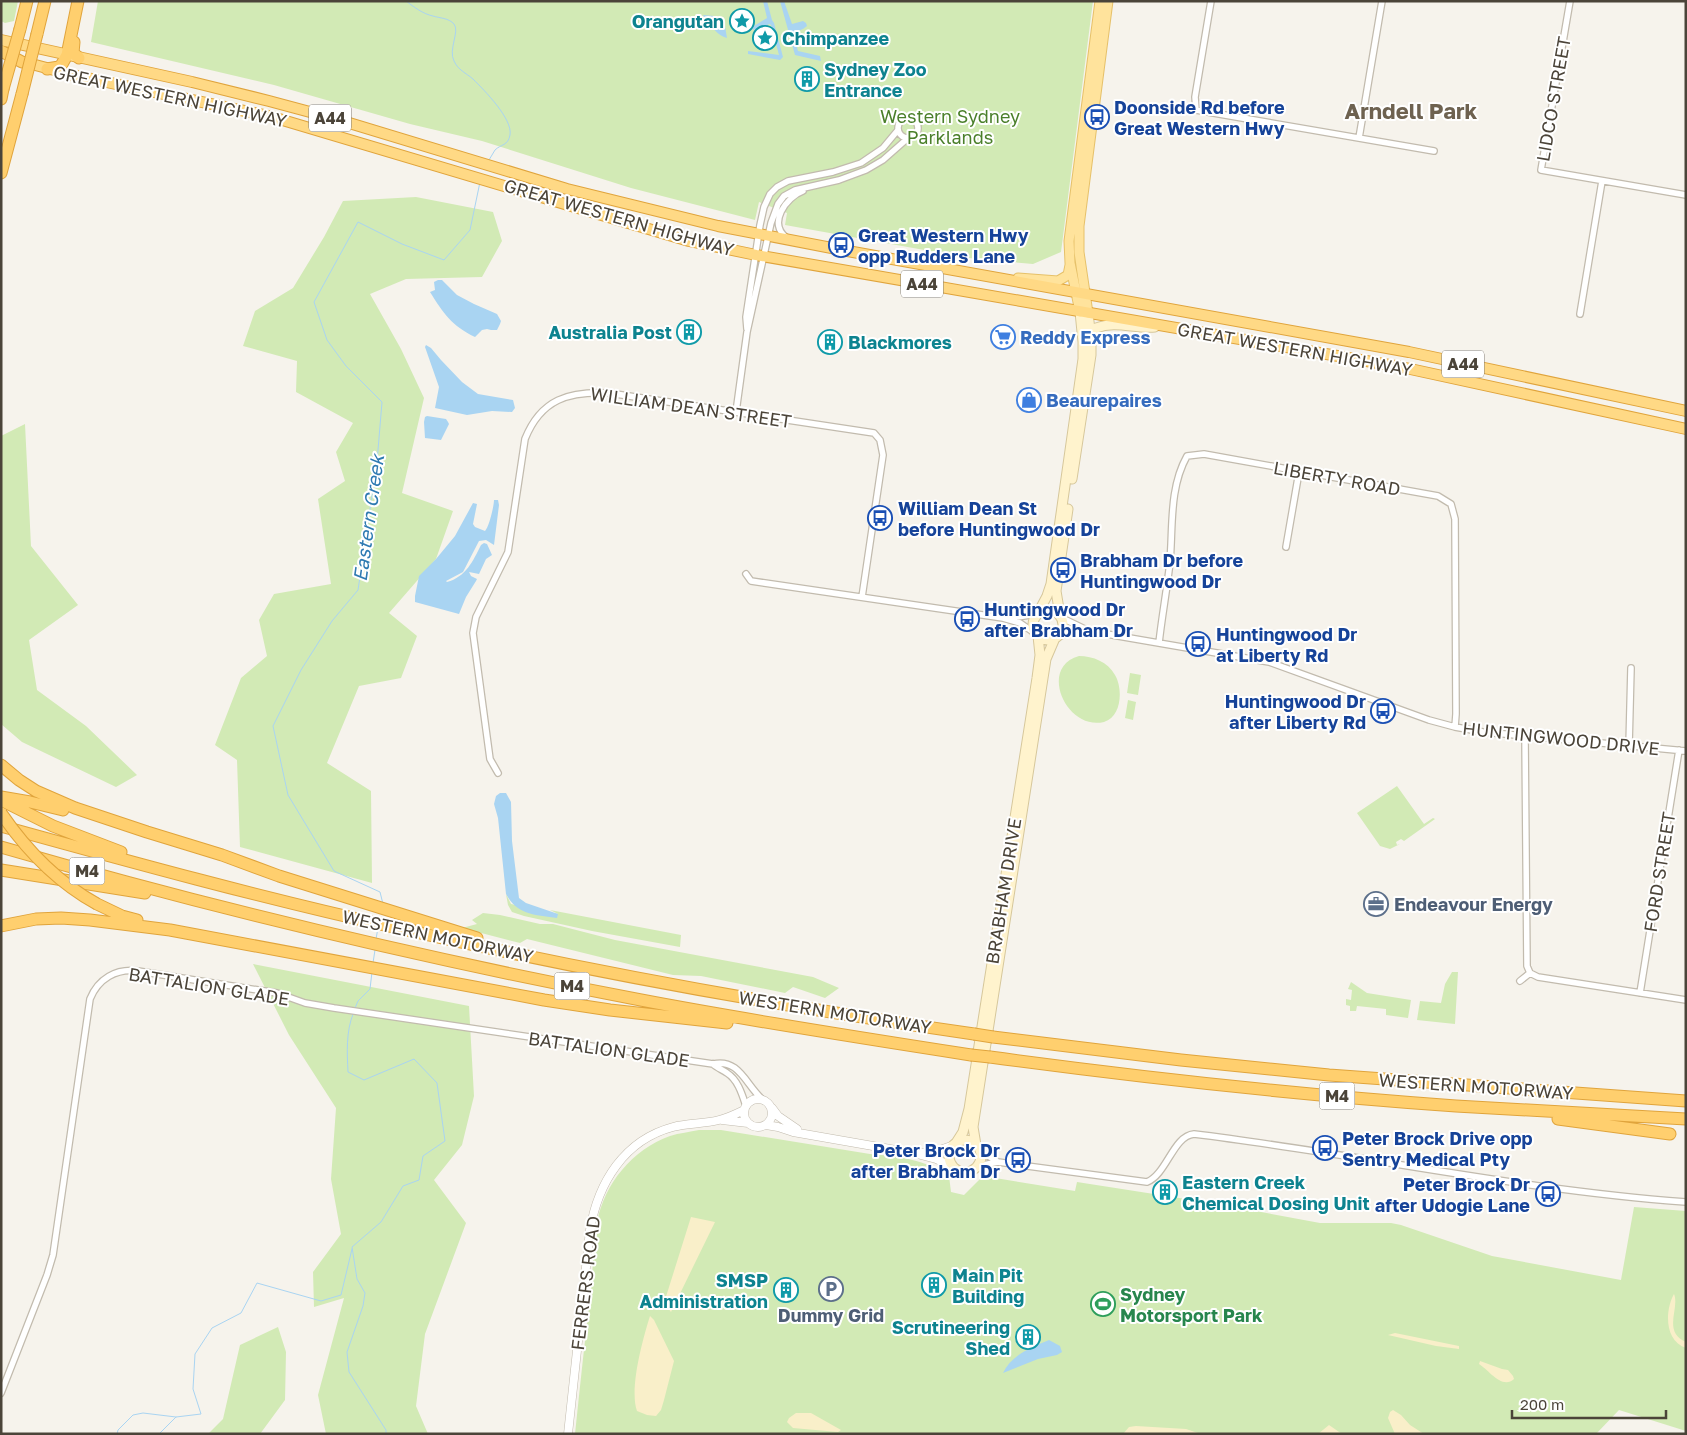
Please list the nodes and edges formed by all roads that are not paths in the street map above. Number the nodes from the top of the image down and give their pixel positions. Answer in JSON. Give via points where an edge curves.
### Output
{"nodes":[{"id":1,"x":27,"y":1,"type":"edge"},
{"id":2,"x":45,"y":1,"type":"edge"},
{"id":3,"x":79,"y":1,"type":"edge"},
{"id":4,"x":1100,"y":1,"type":"edge"},
{"id":5,"x":1108,"y":1,"type":"edge"},
{"id":6,"x":1211,"y":1,"type":"edge"},
{"id":7,"x":1382,"y":1,"type":"edge"},
{"id":8,"x":1570,"y":1,"type":"edge"},
{"id":9,"x":1,"y":40,"type":"edge"},
{"id":10,"x":1,"y":51,"type":"edge"},
{"id":11,"x":67,"y":55,"type":"junction"},
{"id":12,"x":1,"y":56,"type":"edge"},
{"id":13,"x":79,"y":58,"type":"junction"},
{"id":14,"x":22,"y":62,"type":"junction"},
{"id":15,"x":47,"y":69,"type":"junction"},
{"id":16,"x":2,"y":94,"type":"edge"},
{"id":17,"x":898,"y":130,"type":"junction"},
{"id":18,"x":908,"y":138,"type":"junction"},
{"id":19,"x":1359,"y":138,"type":"junction"},
{"id":20,"x":1434,"y":151,"type":"dead end"},
{"id":21,"x":1,"y":173,"type":"edge"},
{"id":22,"x":1602,"y":181,"type":"junction"},
{"id":23,"x":824,"y":184,"type":"junction"},
{"id":24,"x":1686,"y":195,"type":"edge"},
{"id":25,"x":763,"y":235,"type":"junction"},
{"id":26,"x":791,"y":240,"type":"junction"},
{"id":27,"x":760,"y":255,"type":"junction"},
{"id":28,"x":1070,"y":263,"type":"junction"},
{"id":29,"x":985,"y":275,"type":"junction"},
{"id":30,"x":1080,"y":293,"type":"junction"},
{"id":31,"x":1084,"y":312,"type":"junction"},
{"id":32,"x":1580,"y":314,"type":"dead end"},
{"id":33,"x":1160,"y":326,"type":"junction"},
{"id":34,"x":1091,"y":338,"type":"junction"},
{"id":35,"x":1686,"y":410,"type":"edge"},
{"id":36,"x":736,"y":412,"type":"junction"},
{"id":37,"x":1686,"y":429,"type":"edge"},
{"id":38,"x":1299,"y":472,"type":"junction"},
{"id":39,"x":1286,"y":547,"type":"dead end"},
{"id":40,"x":746,"y":574,"type":"dead end"},
{"id":41,"x":862,"y":597,"type":"junction"},
{"id":42,"x":1038,"y":614,"type":"junction"},
{"id":43,"x":1061,"y":617,"type":"junction"},
{"id":44,"x":1003,"y":618,"type":"junction"},
{"id":45,"x":1089,"y":632,"type":"junction"},
{"id":46,"x":1037,"y":635,"type":"junction"},
{"id":47,"x":1056,"y":637,"type":"junction"},
{"id":48,"x":1159,"y":643,"type":"junction"},
{"id":49,"x":1632,"y":668,"type":"dead end"},
{"id":50,"x":1455,"y":727,"type":"junction"},
{"id":51,"x":1525,"y":737,"type":"junction"},
{"id":52,"x":1629,"y":746,"type":"junction"},
{"id":53,"x":1679,"y":750,"type":"junction"},
{"id":54,"x":1686,"y":751,"type":"edge"},
{"id":55,"x":1,"y":765,"type":"edge"},
{"id":56,"x":498,"y":773,"type":"dead end"},
{"id":57,"x":1,"y":799,"type":"edge"},
{"id":58,"x":1,"y":814,"type":"edge"},
{"id":59,"x":1,"y":826,"type":"edge"},
{"id":60,"x":1,"y":847,"type":"edge"},
{"id":61,"x":128,"y":861,"type":"junction"},
{"id":62,"x":1,"y":870,"type":"edge"},
{"id":63,"x":279,"y":876,"type":"junction"},
{"id":64,"x":173,"y":894,"type":"junction"},
{"id":65,"x":1,"y":926,"type":"edge"},
{"id":66,"x":170,"y":930,"type":"junction"},
{"id":67,"x":502,"y":950,"type":"junction"},
{"id":68,"x":1530,"y":973,"type":"junction"},
{"id":69,"x":1520,"y":981,"type":"dead end"},
{"id":70,"x":1640,"y":993,"type":"junction"},
{"id":71,"x":1686,"y":1000,"type":"edge"},
{"id":72,"x":756,"y":1020,"type":"junction"},
{"id":73,"x":713,"y":1064,"type":"junction"},
{"id":74,"x":762,"y":1099,"type":"junction"},
{"id":75,"x":1686,"y":1100,"type":"edge"},
{"id":76,"x":1456,"y":1106,"type":"junction"},
{"id":77,"x":745,"y":1108,"type":"junction"},
{"id":78,"x":772,"y":1108,"type":"junction"},
{"id":79,"x":1686,"y":1119,"type":"edge"},
{"id":80,"x":720,"y":1120,"type":"junction"},
{"id":81,"x":748,"y":1123,"type":"junction"},
{"id":82,"x":766,"y":1125,"type":"junction"},
{"id":83,"x":1670,"y":1134,"type":"dead end"},
{"id":84,"x":808,"y":1135,"type":"junction"},
{"id":85,"x":955,"y":1144,"type":"junction"},
{"id":86,"x":978,"y":1148,"type":"junction"},
{"id":87,"x":914,"y":1153,"type":"junction"},
{"id":88,"x":998,"y":1162,"type":"junction"},
{"id":89,"x":978,"y":1166,"type":"junction"},
{"id":90,"x":953,"y":1167,"type":"junction"},
{"id":91,"x":1686,"y":1202,"type":"edge"},
{"id":92,"x":1,"y":1393,"type":"edge"},
{"id":93,"x":568,"y":1434,"type":"edge"}],
"edges":[{"from":1,"to":16,"type":"highway","bridge":true},
{"from":2,"to":21,"type":"highway","bridge":true},
{"from":3,"to":11,"type":"highway"},
{"from":3,"to":13,"type":"highway","via":[[73,51]]},
{"from":4,"to":28,"type":"main road","via":[[1070,241]]},
{"from":5,"to":30,"type":"main road","via":[[1079,226]]},
{"from":6,"to":19,"type":"street","via":[[1194,97],[1196,110]]},
{"from":7,"to":19,"type":"street"},
{"from":8,"to":22,"type":"street","name":"LIDCO STREET","via":[[1541,170]]},
{"from":9,"to":11,"type":"highway","name":"GREAT WESTERN HIGHWAY","number":"A44"},
{"from":10,"to":14,"type":"highway"},
{"from":11,"to":13,"type":"highway","name":"GREAT WESTERN HIGHWAY","number":"A44"},
{"from":11,"to":15,"type":"highway","via":[[59,67]]},
{"from":12,"to":14,"type":"highway","name":"GREAT WESTERN HIGHWAY","number":"A44"},
{"from":13,"to":25,"type":"highway","name":"GREAT WESTERN HIGHWAY","number":"A44","via":[[269,101],[567,189]]},
{"from":14,"to":15,"type":"highway","name":"GREAT WESTERN HIGHWAY","number":"A44"},
{"from":15,"to":27,"type":"highway","name":"GREAT WESTERN HIGHWAY","number":"A44","via":[[269,116],[690,241]]},
{"from":17,"to":18,"type":"street","via":[[900,135]]},
{"from":17,"to":18,"type":"street","via":[[902,120],[915,121],[917,132]]},
{"from":17,"to":25,"type":"street","via":[[883,148],[861,163],[788,181],[777,187],[766,202]]},
{"from":18,"to":23,"type":"street","via":[[866,170]]},
{"from":19,"to":20,"type":"street"},
{"from":22,"to":24,"type":"street","name":"LIDCO STREET"},
{"from":22,"to":32,"type":"street"},
{"from":23,"to":25,"type":"street","via":[[795,190],[784,196]]},
{"from":23,"to":26,"type":"street","via":[[787,200],[780,217],[780,229]]},
{"from":25,"to":26,"type":"highway","name":"GREAT WESTERN HIGHWAY","number":"A44"},
{"from":25,"to":27,"type":"street"},
{"from":25,"to":27,"type":"street"},
{"from":26,"to":29,"type":"highway","name":"GREAT WESTERN HIGHWAY","number":"A44"},
{"from":27,"to":31,"type":"highway","name":"GREAT WESTERN HIGHWAY","number":"A44"},
{"from":27,"to":36,"type":"street","via":[[746,317],[747,332]]},
{"from":28,"to":29,"type":"main road","via":[[1068,275],[1058,281]]},
{"from":28,"to":30,"type":"main road"},
{"from":29,"to":30,"type":"highway","name":"GREAT WESTERN HIGHWAY","number":"A44"},
{"from":30,"to":31,"type":"main road"},
{"from":30,"to":35,"type":"highway","name":"GREAT WESTERN HIGHWAY","number":"A44","via":[[1409,352]]},
{"from":31,"to":33,"type":"highway","name":"GREAT WESTERN HIGHWAY","number":"A44"},
{"from":31,"to":34,"type":"main road"},
{"from":31,"to":42,"type":"main road","via":[[1083,359],[1051,584]]},
{"from":33,"to":34,"type":"main road","via":[[1109,324],[1096,328]]},
{"from":33,"to":37,"type":"highway","name":"GREAT WESTERN HIGHWAY","number":"A44","via":[[1401,367]]},
{"from":34,"to":43,"type":"main road","via":[[1056,591]]},
{"from":36,"to":41,"type":"street","name":"WILLIAM DEAN STREET","via":[[866,431],[880,440],[883,459]]},
{"from":36,"to":56,"type":"street","name":"WILLIAM DEAN STREET","via":[[609,392],[578,393],[553,403],[531,426],[523,446],[508,552],[473,625],[490,759]]},
{"from":38,"to":39,"type":"street"},
{"from":38,"to":48,"type":"street","name":"LIBERTY ROAD","via":[[1204,454],[1187,456],[1180,468],[1173,505],[1170,561]]},
{"from":38,"to":50,"type":"street","name":"LIBERTY ROAD","via":[[1433,495],[1451,504],[1455,519]]},
{"from":40,"to":41,"type":"street","via":[[751,581]]},
{"from":41,"to":44,"type":"street"},
{"from":42,"to":43,"type":"main road","via":[[1050,610]]},
{"from":42,"to":44,"type":"street"},
{"from":42,"to":46,"type":"main road","via":[[1033,624]]},
{"from":43,"to":45,"type":"street","name":"HUNTINGWOOD DRIVE"},
{"from":43,"to":47,"type":"main road","via":[[1063,628]]},
{"from":44,"to":46,"type":"street"},
{"from":45,"to":47,"type":"street","name":"HUNTINGWOOD DRIVE"},
{"from":45,"to":48,"type":"street","name":"HUNTINGWOOD DRIVE"},
{"from":46,"to":47,"type":"main road","via":[[1046,640]]},
{"from":46,"to":85,"type":"main road","name":"BRABHAM DRIVE","via":[[1040,656],[1037,678],[971,1099],[966,1124]]},
{"from":47,"to":86,"type":"main road","name":"BRABHAM DRIVE","via":[[1046,659],[978,1094],[973,1127]]},
{"from":48,"to":50,"type":"street","name":"HUNTINGWOOD DRIVE","via":[[1269,662]]},
{"from":49,"to":52,"type":"street"},
{"from":50,"to":51,"type":"street","name":"HUNTINGWOOD DRIVE"},
{"from":51,"to":52,"type":"street","name":"HUNTINGWOOD DRIVE"},
{"from":51,"to":68,"type":"street","via":[[1527,966]]},
{"from":52,"to":53,"type":"street","name":"HUNTINGWOOD DRIVE"},
{"from":53,"to":54,"type":"street","name":"HUNTINGWOOD DRIVE"},
{"from":53,"to":70,"type":"street","name":"FORD STREET"},
{"from":55,"to":63,"type":"highway","via":[[19,780],[58,802]]},
{"from":57,"to":61,"type":"highway","via":[[53,826],[123,853]]},
{"from":57,"to":63,"type":"highway","via":[[40,804],[161,844]]},
{"from":58,"to":66,"type":"highway","bridge":true,"via":[[49,871],[80,894],[122,916]]},
{"from":59,"to":61,"type":"highway","name":"WESTERN MOTORWAY","number":"M4"},
{"from":60,"to":64,"type":"highway","name":"WESTERN MOTORWAY","number":"M4"},
{"from":61,"to":67,"type":"highway","name":"WESTERN MOTORWAY","number":"M4","via":[[394,928]]},
{"from":62,"to":64,"type":"highway","via":[[160,896]]},
{"from":63,"to":67,"type":"highway","via":[[497,944]]},
{"from":64,"to":72,"type":"highway","name":"WESTERN MOTORWAY","number":"M4","via":[[491,970]]},
{"from":65,"to":66,"type":"highway","via":[[61,918]]},
{"from":66,"to":72,"type":"highway","via":[[544,1000],[749,1025]]},
{"from":67,"to":75,"type":"highway","name":"WESTERN MOTORWAY","number":"M4","bridge":true,"via":[[711,992],[993,1037],[1320,1074]]},
{"from":68,"to":69,"type":"street"},
{"from":68,"to":70,"type":"street","via":[[1538,977]]},
{"from":70,"to":71,"type":"street"},
{"from":72,"to":76,"type":"highway","name":"WESTERN MOTORWAY","number":"M4","bridge":true,"via":[[971,1055],[1211,1084]]},
{"from":73,"to":74,"type":"street","name":"BATTALION GLADE","via":[[722,1062],[735,1068]]},
{"from":73,"to":77,"type":"street","name":"BATTALION GLADE","via":[[728,1073],[735,1082]]},
{"from":73,"to":92,"type":"street","name":"BATTALION GLADE","via":[[334,1008],[277,993],[133,970],[114,973],[97,986],[89,1004],[53,1255]]},
{"from":74,"to":77,"type":"street","via":[[753,1100]]},
{"from":74,"to":78,"type":"street"},
{"from":76,"to":79,"type":"highway","name":"WESTERN MOTORWAY","number":"M4"},
{"from":76,"to":83,"type":"highway"},
{"from":77,"to":80,"type":"street","name":"FERRERS ROAD"},
{"from":77,"to":81,"type":"street"},
{"from":78,"to":82,"type":"street","via":[[772,1118]]},
{"from":78,"to":84,"type":"street","via":[[789,1126]]},
{"from":80,"to":81,"type":"street","name":"FERRERS ROAD"},
{"from":80,"to":93,"type":"street","name":"FERRERS ROAD","via":[[656,1133],[630,1150],[602,1186],[592,1215]]},
{"from":81,"to":82,"type":"street","via":[[757,1127]]},
{"from":82,"to":84,"type":"street"},
{"from":84,"to":87,"type":"street"},
{"from":85,"to":86,"type":"main road","via":[[971,1142]]},
{"from":85,"to":87,"type":"street","via":[[937,1151]]},
{"from":85,"to":90,"type":"main road","via":[[949,1156]]},
{"from":86,"to":88,"type":"street"},
{"from":86,"to":89,"type":"main road","via":[[981,1159]]},
{"from":87,"to":90,"type":"street"},
{"from":88,"to":89,"type":"street"},
{"from":88,"to":91,"type":"street","via":[[1147,1182],[1161,1171],[1185,1137],[1194,1134],[1510,1182]]},
{"from":89,"to":90,"type":"main road","via":[[966,1172]]}]}
